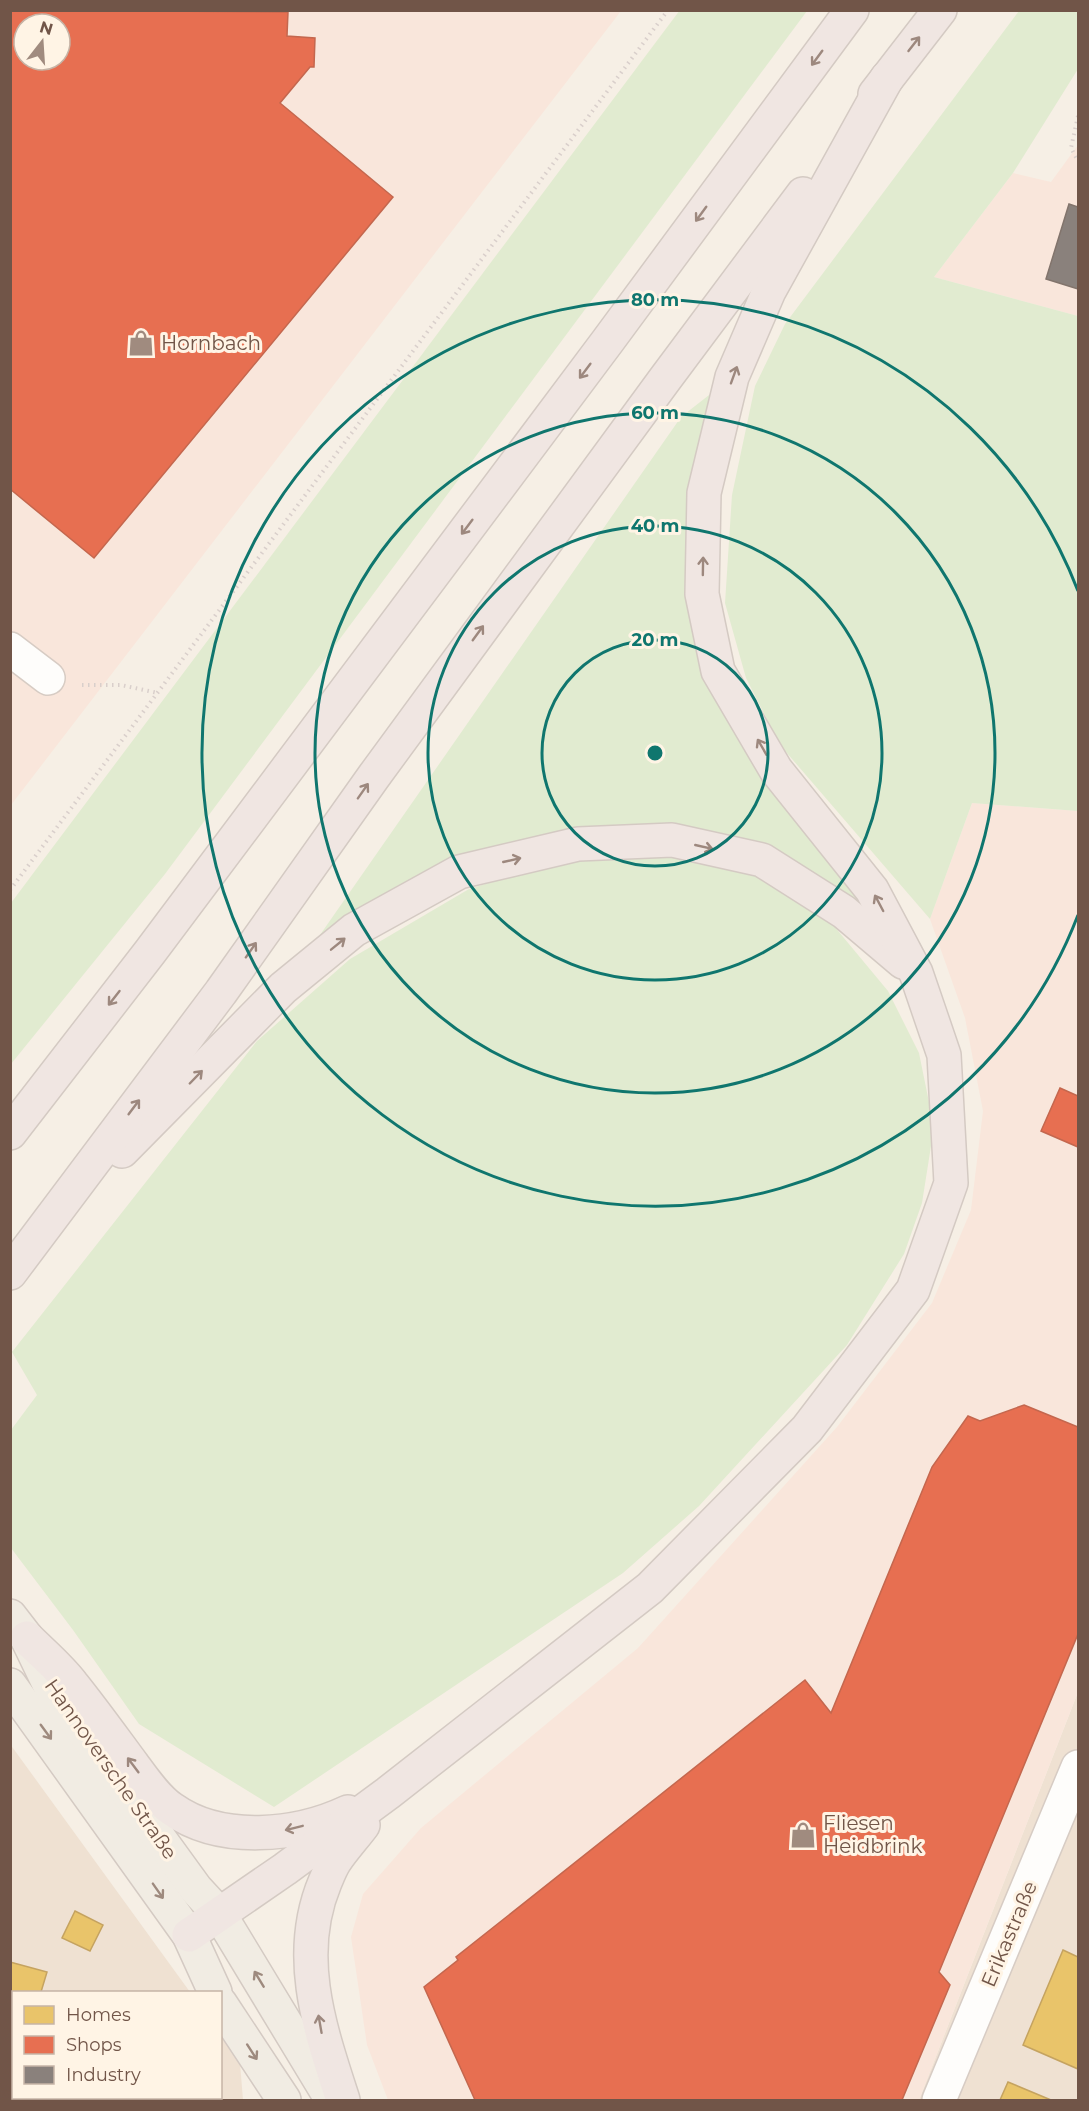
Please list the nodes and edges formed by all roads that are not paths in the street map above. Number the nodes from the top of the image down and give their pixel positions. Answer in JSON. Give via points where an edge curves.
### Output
{"nodes":[{"id":1,"x":852,"y":10,"type":"edge"},
{"id":2,"x":940,"y":10,"type":"edge"},
{"id":3,"x":887,"y":78,"type":"junction"},
{"id":4,"x":10,"y":649,"type":"edge"},
{"id":5,"x":48,"y":678,"type":"road end"},
{"id":6,"x":916,"y":973,"type":"junction"},
{"id":7,"x":10,"y":1133,"type":"edge"},
{"id":8,"x":36,"y":1237,"type":"junction"},
{"id":9,"x":10,"y":1273,"type":"edge"},
{"id":10,"x":19,"y":1627,"type":"edge"},
{"id":11,"x":10,"y":1685,"type":"edge"},
{"id":12,"x":1078,"y":1767,"type":"edge"},
{"id":13,"x":388,"y":1793,"type":"junction"},
{"id":14,"x":220,"y":1915,"type":"junction"},
{"id":15,"x":189,"y":1935,"type":"junction"},
{"id":16,"x":214,"y":1991,"type":"edge"},
{"id":17,"x":222,"y":2006,"type":"edge"},
{"id":18,"x":284,"y":2100,"type":"edge"},
{"id":19,"x":332,"y":2100,"type":"edge"},
{"id":20,"x":343,"y":2100,"type":"edge"},
{"id":21,"x":939,"y":2100,"type":"edge"}],
"edges":[{"from":1,"to":7,"type":"highway","one_way":true,"via":[[607,342]]},
{"from":3,"to":2,"type":"highway","one_way":true},
{"from":6,"to":3,"type":"highway","one_way":true,"via":[[872,890],[776,770],[718,671],[702,594],[704,493],[732,377],[769,291]]},
{"from":8,"to":3,"type":"highway","one_way":true,"via":[[221,992],[374,776]]},
{"from":4,"to":5,"type":"street"},
{"from":8,"to":6,"type":"highway","one_way":true,"via":[[283,988],[354,930],[459,872],[578,844],[672,840],[762,861],[844,912]]},
{"from":6,"to":13,"type":"highway","via":[[944,1055],[951,1183],[913,1290],[807,1429],[650,1588]]},
{"from":8,"to":9,"type":"highway"},
{"from":13,"to":10,"type":"highway","one_way":true,"via":[[336,1817],[285,1830],[268,1833],[208,1827],[172,1809],[145,1781],[71,1682]]},
{"from":10,"to":14,"type":"main road","name":"Hannoversche Straße","via":[[53,1692],[196,1889]]},
{"from":11,"to":15,"type":"main road","name":"Hannoversche Straße","one_way":true},
{"from":12,"to":21,"type":"street","name":"Erikastraße"},
{"from":13,"to":14,"type":"highway"},
{"from":20,"to":13,"type":"highway","one_way":true,"via":[[322,2034],[310,1965],[310,1939],[318,1898],[334,1863]]},
{"from":14,"to":15,"type":"highway"},
{"from":19,"to":14,"type":"main road","name":"Hannoversche Straße","one_way":true},
{"from":15,"to":16,"type":"main road","name":"Hannoversche Straße"},
{"from":17,"to":18,"type":"main road","one_way":true}]}
